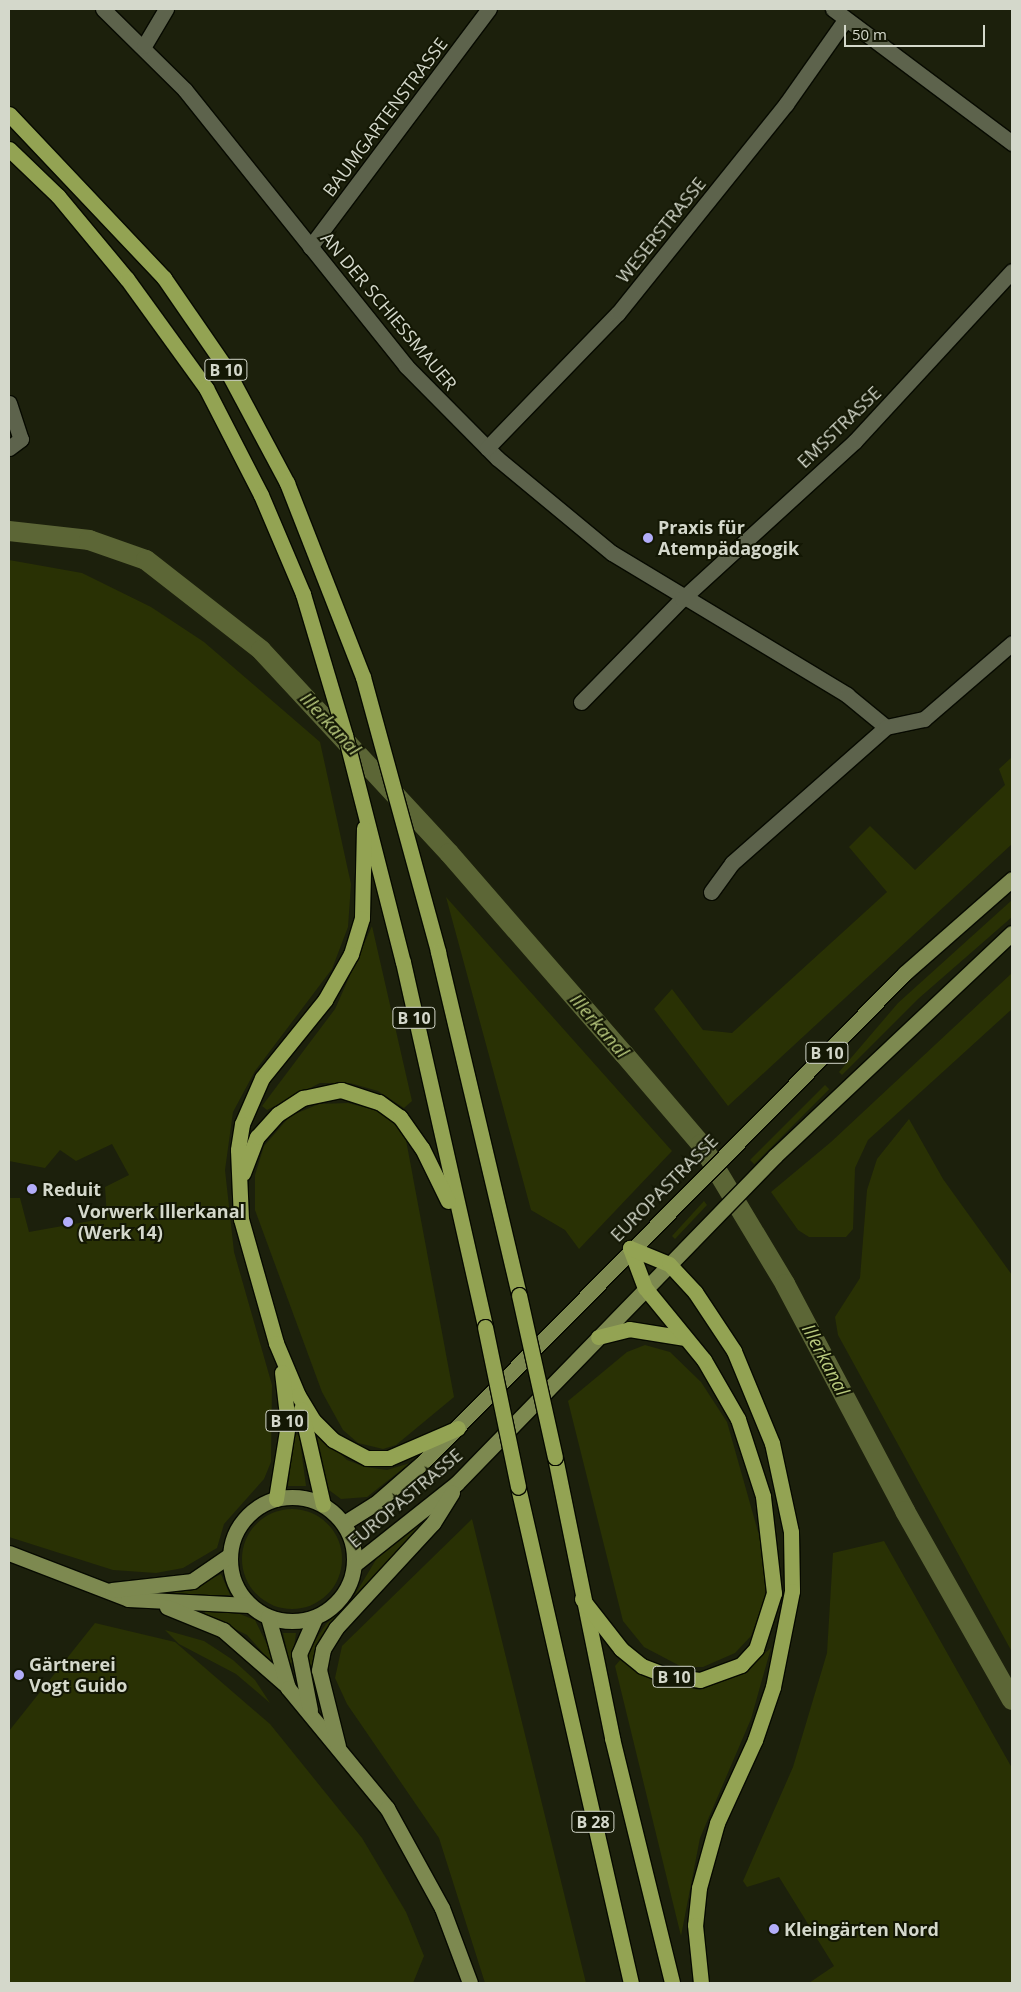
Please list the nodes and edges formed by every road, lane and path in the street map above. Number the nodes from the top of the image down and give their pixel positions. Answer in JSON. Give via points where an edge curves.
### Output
{"nodes":[{"id":1,"x":103,"y":9,"type":"edge"},
{"id":2,"x":166,"y":9,"type":"edge"},
{"id":3,"x":489,"y":9,"type":"edge"},
{"id":4,"x":833,"y":9,"type":"edge"},
{"id":5,"x":845,"y":20,"type":"junction"},
{"id":6,"x":144,"y":46,"type":"junction"},
{"id":7,"x":9,"y":114,"type":"edge"},
{"id":8,"x":1012,"y":143,"type":"edge"},
{"id":9,"x":9,"y":148,"type":"edge"},
{"id":10,"x":310,"y":247,"type":"junction"},
{"id":11,"x":1012,"y":271,"type":"edge"},
{"id":12,"x":9,"y":403,"type":"edge"},
{"id":13,"x":9,"y":448,"type":"edge"},
{"id":14,"x":487,"y":448,"type":"junction"},
{"id":15,"x":682,"y":599,"type":"junction"},
{"id":16,"x":1012,"y":643,"type":"edge"},
{"id":17,"x":580,"y":702,"type":"dead end"},
{"id":18,"x":886,"y":727,"type":"junction"},
{"id":19,"x":364,"y":809,"type":"junction"},
{"id":20,"x":1012,"y":879,"type":"edge"},
{"id":21,"x":711,"y":892,"type":"dead end"},
{"id":22,"x":1012,"y":933,"type":"edge"},
{"id":23,"x":240,"y":1181,"type":"junction"},
{"id":24,"x":460,"y":1227,"type":"junction"},
{"id":25,"x":630,"y":1248,"type":"junction"},
{"id":26,"x":669,"y":1264,"type":"junction"},
{"id":27,"x":646,"y":1288,"type":"junction"},
{"id":28,"x":598,"y":1338,"type":"junction"},
{"id":29,"x":685,"y":1338,"type":"junction"},
{"id":30,"x":276,"y":1343,"type":"junction"},
{"id":31,"x":298,"y":1395,"type":"junction"},
{"id":32,"x":458,"y":1428,"type":"junction"},
{"id":33,"x":456,"y":1484,"type":"junction"},
{"id":34,"x":276,"y":1499,"type":"junction"},
{"id":35,"x":323,"y":1505,"type":"junction"},
{"id":36,"x":344,"y":1523,"type":"junction"},
{"id":37,"x":9,"y":1553,"type":"edge"},
{"id":38,"x":230,"y":1554,"type":"junction"},
{"id":39,"x":355,"y":1564,"type":"junction"},
{"id":40,"x":103,"y":1590,"type":"junction"},
{"id":41,"x":582,"y":1599,"type":"junction"},
{"id":42,"x":152,"y":1602,"type":"junction"},
{"id":43,"x":250,"y":1605,"type":"junction"},
{"id":44,"x":546,"y":1605,"type":"joint"},
{"id":45,"x":268,"y":1617,"type":"junction"},
{"id":46,"x":315,"y":1618,"type":"junction"},
{"id":47,"x":288,"y":1688,"type":"junction"},
{"id":48,"x":313,"y":1719,"type":"junction"},
{"id":49,"x":339,"y":1750,"type":"junction"},
{"id":50,"x":470,"y":1983,"type":"edge"},
{"id":51,"x":631,"y":1983,"type":"edge"},
{"id":52,"x":672,"y":1983,"type":"edge"},
{"id":53,"x":701,"y":1983,"type":"edge"}],
"edges":[{"from":1,"to":6,"type":"street","name":"AN DER SCHIESSMAUER"},
{"from":2,"to":6,"type":"street"},
{"from":3,"to":10,"type":"street","name":"BAUMGARTENSTRASSE"},
{"from":4,"to":5,"type":"street"},
{"from":5,"to":8,"type":"street"},
{"from":5,"to":14,"type":"street","name":"WESERSTRASSE","via":[[786,104],[618,313]]},
{"from":6,"to":10,"type":"street","name":"AN DER SCHIESSMAUER"},
{"from":7,"to":41,"type":"highway","number":"B 10","bridge":true,"via":[[164,278],[224,365],[287,483],[363,677],[418,878],[519,1295],[555,1456]]},
{"from":9,"to":19,"type":"highway","number":"B 10","via":[[58,196],[128,279],[206,388],[261,495],[312,622]]},
{"from":10,"to":14,"type":"street","name":"AN DER SCHIESSMAUER","via":[[404,363]]},
{"from":11,"to":15,"type":"street","name":"EMSSTRASSE","via":[[855,441]]},
{"from":12,"to":13,"type":"street","via":[[21,440]]},
{"from":14,"to":15,"type":"street","name":"AN DER SCHIESSMAUER","via":[[612,553]]},
{"from":15,"to":17,"type":"street"},
{"from":15,"to":18,"type":"street","name":"AN DER SCHIESSMAUER","via":[[847,695]]},
{"from":16,"to":18,"type":"street","via":[[924,719]]},
{"from":18,"to":21,"type":"street","via":[[732,862]]},
{"from":19,"to":23,"type":"highway","number":"B 10","via":[[362,918],[357,938],[325,1000],[282,1049],[250,1100],[238,1150]]},
{"from":19,"to":24,"type":"highway","number":"B 10"},
{"from":20,"to":25,"type":"main road","name":"EUROPASTRASSE","number":"B 10","via":[[905,973]]},
{"from":22,"to":26,"type":"main road","name":"EUROPASTRASSE","number":"B 10","via":[[775,1156]]},
{"from":23,"to":24,"type":"highway","via":[[257,1137],[284,1109],[317,1092],[354,1092],[379,1102],[411,1129]]},
{"from":23,"to":30,"type":"highway","number":"B 10","via":[[243,1227]]},
{"from":24,"to":44,"type":"highway","number":"B 10","bridge":true,"via":[[486,1327]]},
{"from":25,"to":26,"type":"highway"},
{"from":25,"to":27,"type":"highway","number":"B 10"},
{"from":25,"to":32,"type":"main road","name":"EUROPASTRASSE","number":"B 10"},
{"from":26,"to":27,"type":"main road","name":"EUROPASTRASSE","number":"B 10"},
{"from":26,"to":53,"type":"highway","via":[[695,1292],[734,1351],[772,1443],[791,1532],[792,1591],[773,1687],[756,1740],[718,1823],[699,1888],[695,1925]]},
{"from":27,"to":28,"type":"main road","name":"EUROPASTRASSE","number":"B 10"},
{"from":27,"to":29,"type":"highway","number":"B 10"},
{"from":28,"to":29,"type":"highway","number":"B 10","via":[[629,1329]]},
{"from":28,"to":33,"type":"main road","name":"EUROPASTRASSE","number":"B 10"},
{"from":29,"to":41,"type":"highway","number":"B 10","via":[[704,1360],[738,1419],[763,1496],[774,1565],[774,1593],[764,1635],[748,1658],[728,1672],[708,1679],[668,1676],[642,1666],[621,1649]]},
{"from":30,"to":31,"type":"highway"},
{"from":30,"to":34,"type":"highway","number":"B 10","via":[[288,1424]]},
{"from":31,"to":32,"type":"highway","via":[[313,1420],[333,1440],[367,1458],[411,1451]]},
{"from":31,"to":35,"type":"highway"},
{"from":32,"to":36,"type":"main road","name":"EUROPASTRASSE","number":"B 10","via":[[393,1488]]},
{"from":33,"to":39,"type":"main road","name":"EUROPASTRASSE","number":"B 10"},
{"from":33,"to":49,"type":"main road","via":[[433,1523],[336,1628],[323,1649],[319,1670]]},
{"from":34,"to":35,"type":"main road","via":[[292,1497]]},
{"from":34,"to":38,"type":"main road","via":[[249,1514],[240,1526]]},
{"from":35,"to":36,"type":"main road"},
{"from":36,"to":39,"type":"main road"},
{"from":37,"to":40,"type":"main road"},
{"from":38,"to":40,"type":"main road","via":[[208,1574],[173,1586]]},
{"from":38,"to":43,"type":"main road","via":[[238,1590]]},
{"from":39,"to":46,"type":"main road","via":[[343,1597]]},
{"from":40,"to":42,"type":"main road"},
{"from":41,"to":52,"type":"highway","number":"B 28"},
{"from":42,"to":43,"type":"main road"},
{"from":42,"to":47,"type":"main road","via":[[223,1630]]},
{"from":43,"to":45,"type":"main road"},
{"from":44,"to":51,"type":"highway","number":"B 28"},
{"from":45,"to":46,"type":"main road","via":[[284,1621]]},
{"from":45,"to":47,"type":"main road"},
{"from":46,"to":48,"type":"main road","via":[[299,1654]]},
{"from":47,"to":48,"type":"main road"},
{"from":48,"to":49,"type":"main road"},
{"from":49,"to":50,"type":"main road","via":[[387,1808],[412,1849],[442,1908]]}]}
